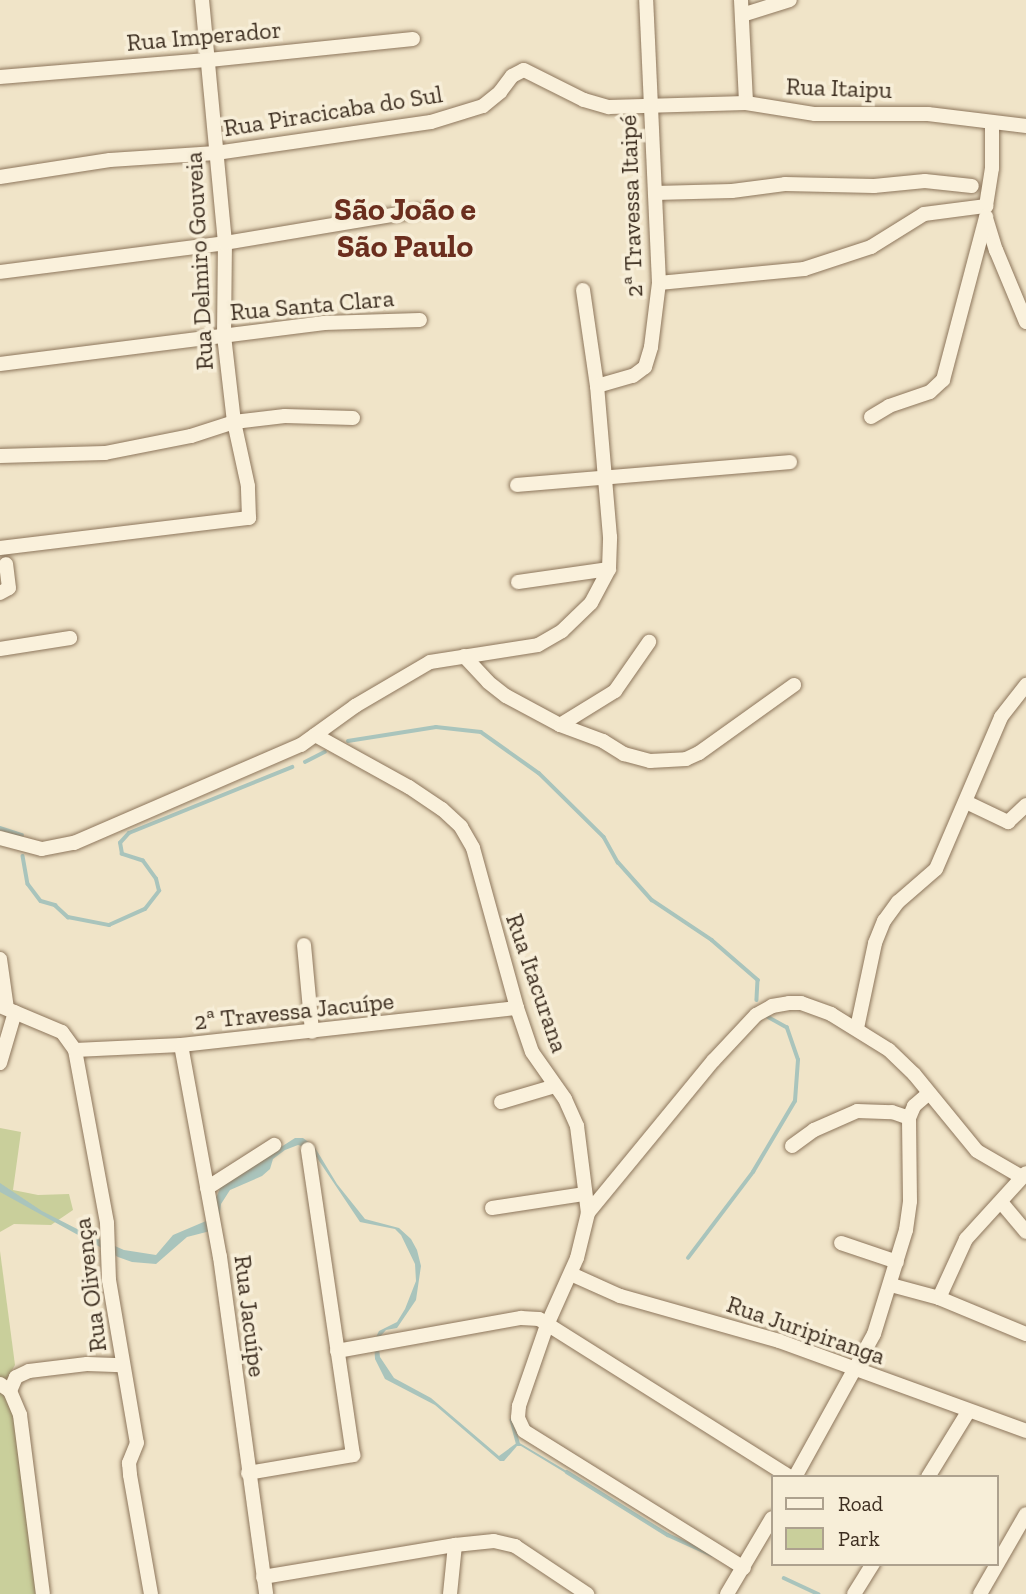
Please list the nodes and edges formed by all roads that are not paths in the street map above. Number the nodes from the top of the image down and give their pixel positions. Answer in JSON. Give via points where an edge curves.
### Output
{"nodes":[{"id":1,"x":201,"y":0,"type":"edge"},
{"id":2,"x":646,"y":0,"type":"edge"},
{"id":3,"x":790,"y":0,"type":"edge"},
{"id":4,"x":741,"y":7,"type":"edge"},
{"id":5,"x":413,"y":39,"type":"dead end"},
{"id":6,"x":209,"y":60,"type":"junction"},
{"id":7,"x":0,"y":77,"type":"edge"},
{"id":8,"x":651,"y":103,"type":"junction"},
{"id":9,"x":746,"y":103,"type":"junction"},
{"id":10,"x":992,"y":123,"type":"junction"},
{"id":11,"x":1026,"y":126,"type":"edge"},
{"id":12,"x":216,"y":153,"type":"junction"},
{"id":13,"x":0,"y":177,"type":"edge"},
{"id":14,"x":972,"y":186,"type":"dead end"},
{"id":15,"x":655,"y":193,"type":"junction"},
{"id":16,"x":417,"y":211,"type":"dead end"},
{"id":17,"x":986,"y":211,"type":"junction"},
{"id":18,"x":225,"y":243,"type":"junction"},
{"id":19,"x":0,"y":272,"type":"edge"},
{"id":20,"x":659,"y":284,"type":"junction"},
{"id":21,"x":583,"y":290,"type":"dead end"},
{"id":22,"x":420,"y":320,"type":"dead end"},
{"id":23,"x":1026,"y":322,"type":"edge"},
{"id":24,"x":224,"y":335,"type":"junction"},
{"id":25,"x":0,"y":364,"type":"edge"},
{"id":26,"x":597,"y":386,"type":"junction"},
{"id":27,"x":870,"y":417,"type":"dead end"},
{"id":28,"x":353,"y":418,"type":"dead end"},
{"id":29,"x":234,"y":422,"type":"junction"},
{"id":30,"x":0,"y":456,"type":"edge"},
{"id":31,"x":790,"y":462,"type":"dead end"},
{"id":32,"x":605,"y":478,"type":"junction"},
{"id":33,"x":517,"y":485,"type":"dead end"},
{"id":34,"x":0,"y":548,"type":"edge"},
{"id":35,"x":6,"y":564,"type":"dead end"},
{"id":36,"x":609,"y":569,"type":"junction"},
{"id":37,"x":519,"y":582,"type":"dead end"},
{"id":38,"x":0,"y":593,"type":"edge"},
{"id":39,"x":69,"y":638,"type":"dead end"},
{"id":40,"x":649,"y":642,"type":"dead end"},
{"id":41,"x":0,"y":649,"type":"edge"},
{"id":42,"x":464,"y":656,"type":"junction"},
{"id":43,"x":794,"y":685,"type":"dead end"},
{"id":44,"x":1026,"y":685,"type":"edge"},
{"id":45,"x":560,"y":725,"type":"junction"},
{"id":46,"x":315,"y":735,"type":"junction"},
{"id":47,"x":967,"y":802,"type":"junction"},
{"id":48,"x":1026,"y":805,"type":"edge"},
{"id":49,"x":0,"y":838,"type":"edge"},
{"id":50,"x":304,"y":945,"type":"dead end"},
{"id":51,"x":0,"y":959,"type":"edge"},
{"id":52,"x":517,"y":1008,"type":"junction"},
{"id":53,"x":7,"y":1009,"type":"edge"},
{"id":54,"x":857,"y":1028,"type":"junction"},
{"id":55,"x":312,"y":1032,"type":"junction"},
{"id":56,"x":181,"y":1045,"type":"junction"},
{"id":57,"x":75,"y":1049,"type":"junction"},
{"id":58,"x":0,"y":1063,"type":"edge"},
{"id":59,"x":555,"y":1086,"type":"junction"},
{"id":60,"x":928,"y":1094,"type":"junction"},
{"id":61,"x":501,"y":1102,"type":"dead end"},
{"id":62,"x":909,"y":1118,"type":"junction"},
{"id":63,"x":274,"y":1145,"type":"dead end"},
{"id":64,"x":792,"y":1146,"type":"dead end"},
{"id":65,"x":308,"y":1149,"type":"dead end"},
{"id":66,"x":1023,"y":1174,"type":"edge"},
{"id":67,"x":207,"y":1188,"type":"junction"},
{"id":68,"x":585,"y":1194,"type":"junction"},
{"id":69,"x":1001,"y":1202,"type":"junction"},
{"id":70,"x":492,"y":1208,"type":"dead end"},
{"id":71,"x":588,"y":1213,"type":"junction"},
{"id":72,"x":1026,"y":1232,"type":"edge"},
{"id":73,"x":841,"y":1243,"type":"dead end"},
{"id":74,"x":897,"y":1262,"type":"junction"},
{"id":75,"x":571,"y":1274,"type":"junction"},
{"id":76,"x":891,"y":1285,"type":"junction"},
{"id":77,"x":939,"y":1298,"type":"junction"},
{"id":78,"x":550,"y":1319,"type":"junction"},
{"id":79,"x":1026,"y":1334,"type":"edge"},
{"id":80,"x":337,"y":1351,"type":"junction"},
{"id":81,"x":122,"y":1365,"type":"junction"},
{"id":82,"x":856,"y":1370,"type":"junction"},
{"id":83,"x":5,"y":1387,"type":"edge"},
{"id":84,"x":968,"y":1412,"type":"junction"},
{"id":85,"x":1026,"y":1431,"type":"edge"},
{"id":86,"x":248,"y":1473,"type":"junction"},
{"id":87,"x":787,"y":1475,"type":"edge"},
{"id":88,"x":796,"y":1475,"type":"edge"},
{"id":89,"x":929,"y":1475,"type":"edge"},
{"id":90,"x":1026,"y":1514,"type":"edge"},
{"id":91,"x":771,"y":1520,"type":"edge"},
{"id":92,"x":455,"y":1545,"type":"junction"},
{"id":93,"x":998,"y":1563,"type":"edge"},
{"id":94,"x":872,"y":1566,"type":"edge"},
{"id":95,"x":996,"y":1566,"type":"edge"},
{"id":96,"x":744,"y":1568,"type":"junction"},
{"id":97,"x":263,"y":1577,"type":"junction"},
{"id":98,"x":43,"y":1594,"type":"edge"},
{"id":99,"x":151,"y":1594,"type":"edge"},
{"id":100,"x":266,"y":1594,"type":"edge"},
{"id":101,"x":450,"y":1594,"type":"edge"},
{"id":102,"x":587,"y":1594,"type":"edge"},
{"id":103,"x":727,"y":1594,"type":"edge"},
{"id":104,"x":854,"y":1594,"type":"edge"},
{"id":105,"x":980,"y":1594,"type":"edge"}],
"edges":[{"from":1,"to":6,"type":"street","name":"Rua Delmiro Gouveia"},
{"from":2,"to":8,"type":"street","name":"2ª Travessa Itaipé"},
{"from":3,"to":4,"type":"street"},
{"from":4,"to":9,"type":"street"},
{"from":5,"to":6,"type":"street","name":"Rua Imperador"},
{"from":6,"to":7,"type":"street","name":"Rua Imperador"},
{"from":6,"to":12,"type":"street","name":"Rua Delmiro Gouveia"},
{"from":8,"to":9,"type":"street","name":"Rua Itaipu"},
{"from":8,"to":12,"type":"street","name":"Rua Piracicaba do Sul","via":[[594,104],[524,70],[512,76],[492,100],[453,116]]},
{"from":8,"to":15,"type":"street","name":"2ª Travessa Itaipé"},
{"from":9,"to":10,"type":"street","name":"Rua Itaipu","via":[[814,114],[928,114]]},
{"from":10,"to":11,"type":"street","name":"Rua Itaipu"},
{"from":10,"to":17,"type":"street"},
{"from":12,"to":13,"type":"street","name":"Rua Piracicaba do Sul","via":[[110,160]]},
{"from":12,"to":18,"type":"street","name":"Rua Delmiro Gouveia"},
{"from":14,"to":15,"type":"street","via":[[925,181]]},
{"from":15,"to":20,"type":"street","name":"2ª Travessa Itaipé"},
{"from":16,"to":18,"type":"street"},
{"from":17,"to":20,"type":"street","via":[[924,214],[871,247],[804,269]]},
{"from":17,"to":23,"type":"street","via":[[996,250]]},
{"from":17,"to":27,"type":"street","via":[[943,380],[930,393]]},
{"from":18,"to":19,"type":"street"},
{"from":18,"to":24,"type":"street","name":"Rua Delmiro Gouveia"},
{"from":20,"to":26,"type":"street","name":"2ª Travessa Itaipé","via":[[645,367],[633,376]]},
{"from":21,"to":26,"type":"street"},
{"from":22,"to":24,"type":"street","name":"Rua Santa Clara","via":[[356,320]]},
{"from":24,"to":25,"type":"street","name":"Rua Santa Clara"},
{"from":24,"to":29,"type":"street","name":"Rua Delmiro Gouveia"},
{"from":26,"to":32,"type":"street"},
{"from":28,"to":29,"type":"street","via":[[285,416]]},
{"from":29,"to":30,"type":"street","via":[[191,436],[105,453]]},
{"from":29,"to":34,"type":"street","name":"Rua Delmiro Gouveia","via":[[248,486],[249,517]]},
{"from":31,"to":32,"type":"street"},
{"from":32,"to":33,"type":"street"},
{"from":32,"to":36,"type":"street"},
{"from":35,"to":38,"type":"street","via":[[9,589]]},
{"from":36,"to":37,"type":"street"},
{"from":36,"to":42,"type":"street","via":[[591,603],[551,639]]},
{"from":39,"to":41,"type":"street"},
{"from":40,"to":45,"type":"street","via":[[615,691]]},
{"from":42,"to":45,"type":"street","via":[[506,696]]},
{"from":42,"to":46,"type":"street","via":[[430,662]]},
{"from":43,"to":45,"type":"street","via":[[686,759],[635,759]]},
{"from":44,"to":47,"type":"street","via":[[1001,717]]},
{"from":46,"to":49,"type":"street","via":[[278,756],[74,843],[42,849]]},
{"from":46,"to":52,"type":"street","name":"Rua Itacurana","via":[[409,787],[461,827],[473,848]]},
{"from":47,"to":48,"type":"street","via":[[1008,822]]},
{"from":47,"to":54,"type":"street","via":[[936,869],[884,920]]},
{"from":50,"to":55,"type":"street"},
{"from":51,"to":53,"type":"street"},
{"from":52,"to":55,"type":"street","name":"2ª Travessa Jacuípe"},
{"from":52,"to":59,"type":"street","name":"Rua Itacurana","via":[[532,1052]]},
{"from":53,"to":57,"type":"street","via":[[62,1032]]},
{"from":53,"to":58,"type":"street"},
{"from":54,"to":60,"type":"street","via":[[903,1062]]},
{"from":54,"to":71,"type":"street","via":[[801,1003],[763,1009],[713,1061]]},
{"from":55,"to":56,"type":"street","name":"2ª Travessa Jacuípe"},
{"from":56,"to":57,"type":"street","name":"2ª Travessa Jacuípe"},
{"from":56,"to":67,"type":"street","name":"Rua Jacuípe"},
{"from":57,"to":81,"type":"street","name":"Rua Olivença","via":[[108,1239]]},
{"from":59,"to":61,"type":"street"},
{"from":59,"to":68,"type":"street","name":"Rua Itacurana","via":[[577,1126]]},
{"from":60,"to":62,"type":"street","via":[[914,1105]]},
{"from":60,"to":66,"type":"street","via":[[977,1151]]},
{"from":62,"to":64,"type":"street","via":[[892,1112],[857,1111],[814,1130]]},
{"from":62,"to":74,"type":"street","via":[[910,1201]]},
{"from":63,"to":67,"type":"street"},
{"from":65,"to":80,"type":"street"},
{"from":66,"to":69,"type":"street"},
{"from":67,"to":86,"type":"street","name":"Rua Jacuípe","via":[[232,1331]]},
{"from":68,"to":70,"type":"street"},
{"from":68,"to":71,"type":"street","name":"Rua Itacurana"},
{"from":69,"to":72,"type":"street"},
{"from":69,"to":77,"type":"street","via":[[966,1239]]},
{"from":71,"to":75,"type":"street","name":"Rua Itacurana"},
{"from":73,"to":74,"type":"street"},
{"from":74,"to":76,"type":"street"},
{"from":75,"to":78,"type":"street","name":"Rua Itacurana"},
{"from":75,"to":82,"type":"street","name":"Rua Juripiranga","via":[[620,1296],[753,1333]]},
{"from":76,"to":77,"type":"street"},
{"from":76,"to":82,"type":"street"},
{"from":77,"to":79,"type":"street"},
{"from":78,"to":80,"type":"street","via":[[521,1318]]},
{"from":78,"to":87,"type":"street"},
{"from":78,"to":96,"type":"street","name":"Rua Itacurana","via":[[519,1406],[524,1431]]},
{"from":80,"to":86,"type":"street","via":[[353,1455]]},
{"from":81,"to":83,"type":"street","via":[[29,1371]]},
{"from":81,"to":99,"type":"street","name":"Rua Olivença","via":[[137,1443],[130,1475]]},
{"from":82,"to":84,"type":"street","name":"Rua Juripiranga"},
{"from":82,"to":88,"type":"street"},
{"from":83,"to":98,"type":"street","via":[[20,1415]]},
{"from":84,"to":85,"type":"street","name":"Rua Juripiranga"},
{"from":84,"to":89,"type":"street"},
{"from":86,"to":97,"type":"street","name":"Rua Jacuípe"},
{"from":90,"to":93,"type":"street"},
{"from":91,"to":96,"type":"street"},
{"from":92,"to":97,"type":"street"},
{"from":92,"to":101,"type":"street"},
{"from":92,"to":102,"type":"street","via":[[494,1541],[515,1546]]},
{"from":94,"to":104,"type":"street"},
{"from":95,"to":105,"type":"street"},
{"from":96,"to":103,"type":"street"},
{"from":97,"to":100,"type":"street","name":"Rua Jacuípe"}]}
